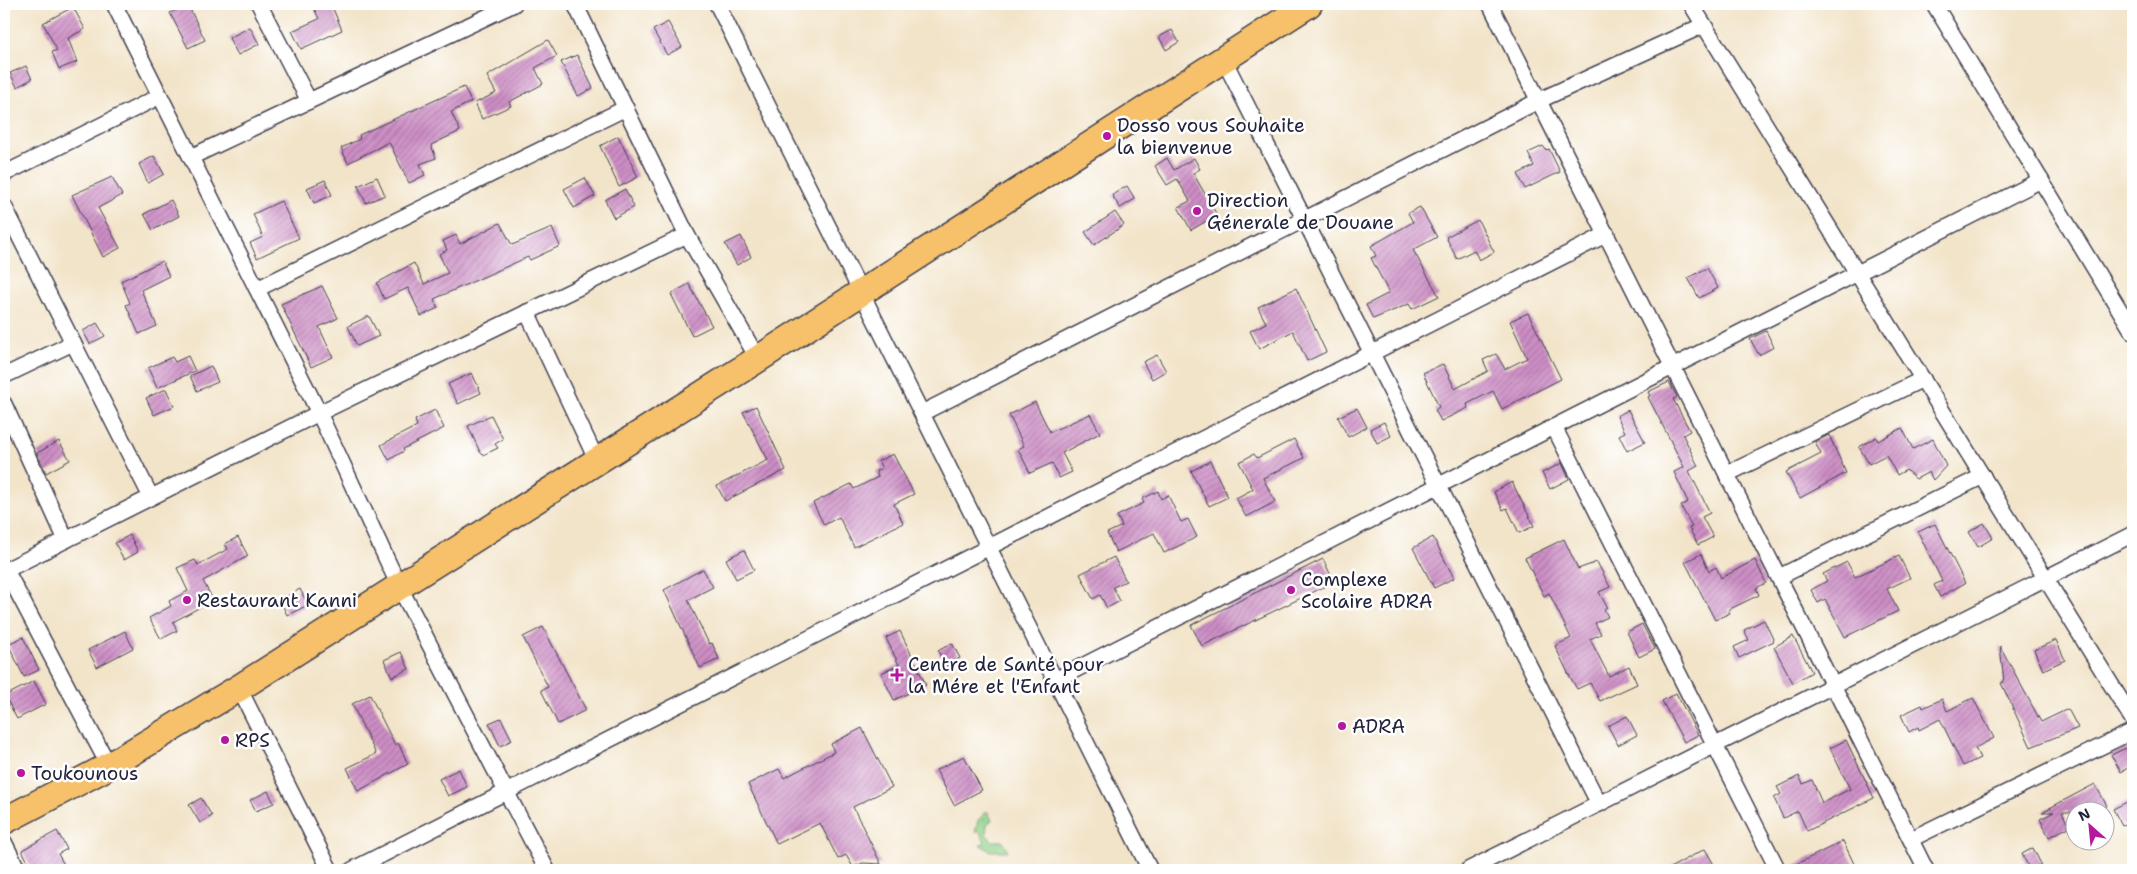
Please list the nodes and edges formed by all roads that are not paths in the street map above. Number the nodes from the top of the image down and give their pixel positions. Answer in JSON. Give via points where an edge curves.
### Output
{"nodes":[{"id":1,"x":114,"y":4,"type":"edge"},
{"id":2,"x":259,"y":4,"type":"edge"},
{"id":3,"x":514,"y":4,"type":"edge"},
{"id":4,"x":575,"y":4,"type":"edge"},
{"id":5,"x":717,"y":4,"type":"edge"},
{"id":6,"x":1308,"y":4,"type":"edge"},
{"id":7,"x":1490,"y":4,"type":"edge"},
{"id":8,"x":1691,"y":4,"type":"edge"},
{"id":9,"x":1934,"y":4,"type":"edge"},
{"id":10,"x":1704,"y":25,"type":"junction"},
{"id":11,"x":1224,"y":60,"type":"junction"},
{"id":12,"x":160,"y":96,"type":"junction"},
{"id":13,"x":1540,"y":100,"type":"junction"},
{"id":14,"x":309,"y":102,"type":"junction"},
{"id":15,"x":626,"y":108,"type":"junction"},
{"id":16,"x":191,"y":157,"type":"junction"},
{"id":17,"x":4,"y":174,"type":"edge"},
{"id":18,"x":2041,"y":180,"type":"junction"},
{"id":19,"x":4,"y":206,"type":"edge"},
{"id":20,"x":1303,"y":220,"type":"junction"},
{"id":21,"x":1607,"y":234,"type":"junction"},
{"id":22,"x":687,"y":235,"type":"junction"},
{"id":23,"x":1859,"y":275,"type":"junction"},
{"id":24,"x":257,"y":289,"type":"junction"},
{"id":25,"x":861,"y":292,"type":"junction"},
{"id":26,"x":527,"y":312,"type":"junction"},
{"id":27,"x":2133,"y":332,"type":"edge"},
{"id":28,"x":73,"y":343,"type":"junction"},
{"id":29,"x":1370,"y":354,"type":"junction"},
{"id":30,"x":758,"y":358,"type":"junction"},
{"id":31,"x":1673,"y":367,"type":"junction"},
{"id":32,"x":4,"y":376,"type":"edge"},
{"id":33,"x":1923,"y":379,"type":"junction"},
{"id":34,"x":4,"y":404,"type":"edge"},
{"id":35,"x":319,"y":413,"type":"junction"},
{"id":36,"x":922,"y":413,"type":"junction"},
{"id":37,"x":1554,"y":427,"type":"junction"},
{"id":38,"x":597,"y":461,"type":"junction"},
{"id":39,"x":1727,"y":474,"type":"junction"},
{"id":40,"x":1983,"y":476,"type":"junction"},
{"id":41,"x":1438,"y":486,"type":"junction"},
{"id":42,"x":151,"y":497,"type":"junction"},
{"id":43,"x":2133,"y":534,"type":"edge"},
{"id":44,"x":66,"y":540,"type":"junction"},
{"id":45,"x":989,"y":548,"type":"junction"},
{"id":46,"x":5,"y":570,"type":"edge"},
{"id":47,"x":1779,"y":577,"type":"junction"},
{"id":48,"x":2046,"y":579,"type":"junction"},
{"id":49,"x":400,"y":586,"type":"junction"},
{"id":50,"x":1056,"y":680,"type":"junction"},
{"id":51,"x":1833,"y":685,"type":"junction"},
{"id":52,"x":239,"y":688,"type":"junction"},
{"id":53,"x":2133,"y":720,"type":"edge"},
{"id":54,"x":2133,"y":731,"type":"edge"},
{"id":55,"x":1714,"y":746,"type":"junction"},
{"id":56,"x":109,"y":766,"type":"junction"},
{"id":57,"x":508,"y":792,"type":"junction"},
{"id":58,"x":1599,"y":804,"type":"junction"},
{"id":59,"x":4,"y":821,"type":"edge"},
{"id":60,"x":1911,"y":840,"type":"junction"},
{"id":61,"x":4,"y":842,"type":"edge"},
{"id":62,"x":18,"y":870,"type":"edge"},
{"id":63,"x":330,"y":870,"type":"edge"},
{"id":64,"x":352,"y":870,"type":"edge"},
{"id":65,"x":547,"y":870,"type":"edge"},
{"id":66,"x":1150,"y":870,"type":"edge"},
{"id":67,"x":1468,"y":870,"type":"edge"},
{"id":68,"x":1778,"y":870,"type":"edge"},
{"id":69,"x":1926,"y":870,"type":"edge"}],
"edges":[{"from":1,"to":12,"type":"street"},
{"from":2,"to":14,"type":"street"},
{"from":3,"to":14,"type":"street"},
{"from":4,"to":15,"type":"street"},
{"from":5,"to":25,"type":"street"},
{"from":6,"to":11,"type":"highway"},
{"from":7,"to":13,"type":"street"},
{"from":8,"to":10,"type":"street"},
{"from":9,"to":18,"type":"street"},
{"from":10,"to":13,"type":"street"},
{"from":10,"to":23,"type":"street"},
{"from":11,"to":20,"type":"street"},
{"from":11,"to":25,"type":"highway"},
{"from":12,"to":16,"type":"street"},
{"from":12,"to":17,"type":"street"},
{"from":13,"to":20,"type":"street"},
{"from":13,"to":21,"type":"street"},
{"from":14,"to":16,"type":"street"},
{"from":15,"to":22,"type":"street"},
{"from":15,"to":24,"type":"street"},
{"from":16,"to":24,"type":"street"},
{"from":18,"to":23,"type":"street"},
{"from":18,"to":27,"type":"street"},
{"from":19,"to":28,"type":"street"},
{"from":20,"to":29,"type":"street"},
{"from":20,"to":36,"type":"street"},
{"from":21,"to":29,"type":"street"},
{"from":21,"to":31,"type":"street"},
{"from":22,"to":26,"type":"street"},
{"from":22,"to":30,"type":"street"},
{"from":23,"to":31,"type":"street"},
{"from":23,"to":33,"type":"street"},
{"from":24,"to":35,"type":"street"},
{"from":25,"to":30,"type":"highway"},
{"from":25,"to":36,"type":"street"},
{"from":26,"to":35,"type":"street"},
{"from":26,"to":38,"type":"street"},
{"from":28,"to":32,"type":"street"},
{"from":28,"to":42,"type":"street"},
{"from":29,"to":41,"type":"street"},
{"from":29,"to":45,"type":"street"},
{"from":30,"to":38,"type":"highway"},
{"from":31,"to":37,"type":"street"},
{"from":31,"to":39,"type":"street"},
{"from":33,"to":39,"type":"street"},
{"from":33,"to":40,"type":"street"},
{"from":34,"to":44,"type":"street"},
{"from":35,"to":42,"type":"street"},
{"from":35,"to":49,"type":"street"},
{"from":36,"to":45,"type":"street"},
{"from":37,"to":41,"type":"street"},
{"from":37,"to":55,"type":"street"},
{"from":38,"to":49,"type":"highway"},
{"from":39,"to":47,"type":"street"},
{"from":40,"to":47,"type":"street"},
{"from":40,"to":48,"type":"street"},
{"from":41,"to":50,"type":"street"},
{"from":41,"to":58,"type":"street"},
{"from":42,"to":44,"type":"street"},
{"from":43,"to":48,"type":"street"},
{"from":44,"to":46,"type":"street"},
{"from":45,"to":50,"type":"street"},
{"from":45,"to":57,"type":"street"},
{"from":46,"to":56,"type":"street"},
{"from":47,"to":51,"type":"street"},
{"from":48,"to":51,"type":"street"},
{"from":48,"to":53,"type":"street"},
{"from":49,"to":52,"type":"highway"},
{"from":49,"to":57,"type":"street"},
{"from":50,"to":66,"type":"street"},
{"from":51,"to":55,"type":"street"},
{"from":51,"to":60,"type":"street"},
{"from":52,"to":56,"type":"highway"},
{"from":52,"to":63,"type":"street"},
{"from":54,"to":60,"type":"street"},
{"from":55,"to":58,"type":"street"},
{"from":55,"to":68,"type":"street"},
{"from":56,"to":59,"type":"highway"},
{"from":57,"to":64,"type":"street"},
{"from":57,"to":65,"type":"street"},
{"from":58,"to":67,"type":"street"},
{"from":60,"to":69,"type":"street"},
{"from":61,"to":62,"type":"street"}]}
